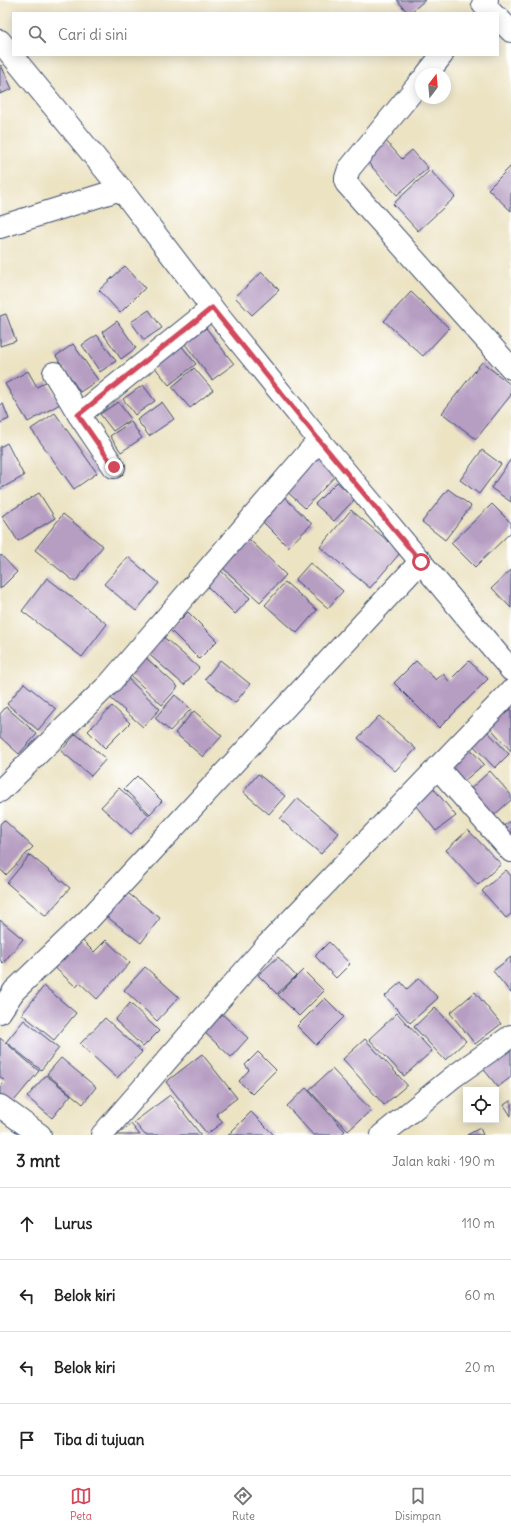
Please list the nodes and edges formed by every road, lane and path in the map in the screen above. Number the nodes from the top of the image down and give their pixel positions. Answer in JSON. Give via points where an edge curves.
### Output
{"nodes":[{"id":1,"x":499,"y":20,"type":"edge"},
{"id":2,"x":511,"y":31,"type":"edge"},
{"id":3,"x":0,"y":41,"type":"edge"},
{"id":4,"x":12,"y":56,"type":"edge"},
{"id":5,"x":12,"y":56,"type":"edge"},
{"id":6,"x":441,"y":56,"type":"edge"},
{"id":7,"x":432,"y":68,"type":"edge"},
{"id":8,"x":415,"y":88,"type":"edge"},
{"id":9,"x":121,"y":189,"type":"junction"},
{"id":10,"x":0,"y":227,"type":"edge"},
{"id":11,"x":212,"y":308,"type":"junction"},
{"id":12,"x":511,"y":368,"type":"edge"},
{"id":13,"x":54,"y":373,"type":"dead end"},
{"id":14,"x":78,"y":415,"type":"junction"},
{"id":15,"x":319,"y":440,"type":"junction"},
{"id":16,"x":114,"y":467,"type":"dead end"},
{"id":17,"x":421,"y":562,"type":"junction"},
{"id":18,"x":511,"y":670,"type":"edge"},
{"id":19,"x":511,"y":690,"type":"edge"},
{"id":20,"x":437,"y":767,"type":"junction"},
{"id":21,"x":0,"y":791,"type":"edge"},
{"id":22,"x":511,"y":851,"type":"edge"},
{"id":23,"x":0,"y":1012,"type":"edge"},
{"id":24,"x":511,"y":1036,"type":"edge"},
{"id":25,"x":0,"y":1106,"type":"edge"},
{"id":26,"x":40,"y":1135,"type":"edge"},
{"id":27,"x":102,"y":1135,"type":"edge"},
{"id":28,"x":382,"y":1135,"type":"edge"}],
"edges":[{"from":1,"to":2,"type":"street"},
{"from":3,"to":5,"type":"street"},
{"from":4,"to":9,"type":"street"},
{"from":6,"to":7,"type":"street"},
{"from":8,"to":12,"type":"street","via":[[349,170],[346,183]]},
{"from":9,"to":10,"type":"street"},
{"from":9,"to":11,"type":"street"},
{"from":11,"to":14,"type":"street"},
{"from":11,"to":15,"type":"street"},
{"from":13,"to":14,"type":"street"},
{"from":14,"to":16,"type":"street"},
{"from":15,"to":17,"type":"street"},
{"from":15,"to":21,"type":"street","via":[[110,683]]},
{"from":17,"to":18,"type":"street"},
{"from":17,"to":23,"type":"street","via":[[90,918],[14,991]]},
{"from":19,"to":20,"type":"street"},
{"from":20,"to":22,"type":"street"},
{"from":20,"to":27,"type":"street","via":[[268,944]]},
{"from":24,"to":28,"type":"street","via":[[453,1077]]},
{"from":25,"to":26,"type":"street"}]}
